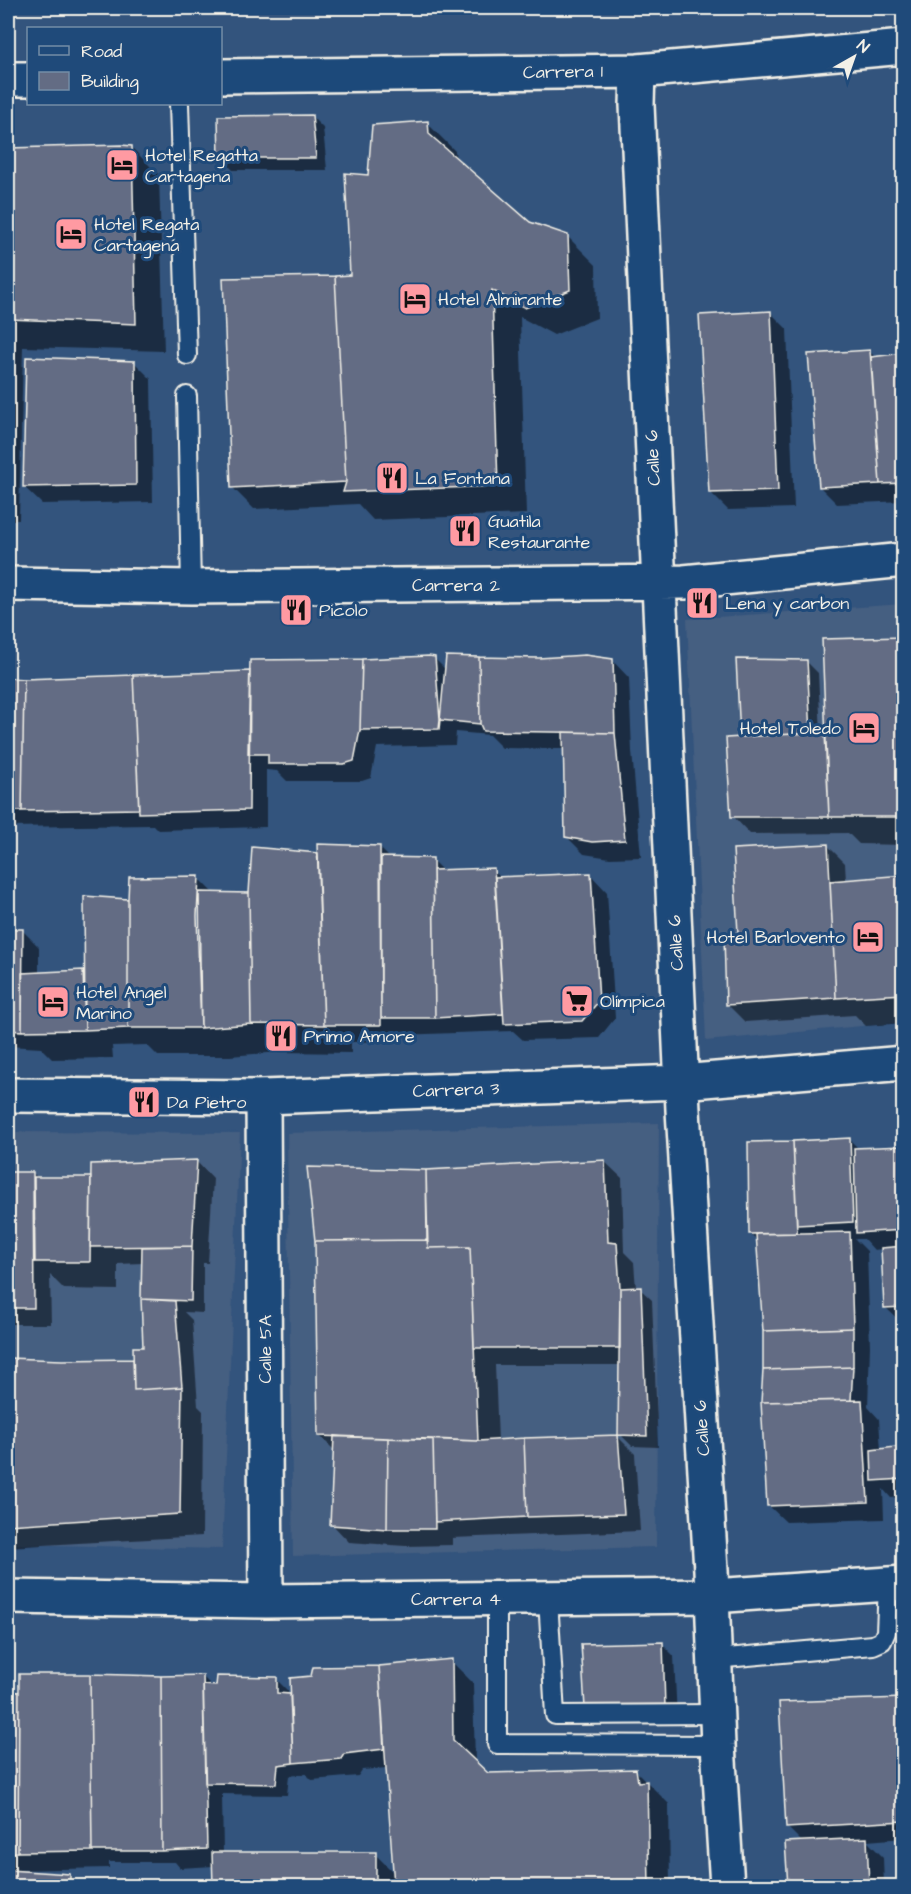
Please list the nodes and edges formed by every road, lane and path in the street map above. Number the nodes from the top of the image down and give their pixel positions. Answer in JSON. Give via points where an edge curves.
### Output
{"nodes":[{"id":1,"x":903,"y":47,"type":"edge"},
{"id":2,"x":638,"y":71,"type":"junction"},
{"id":3,"x":222,"y":76,"type":"edge"},
{"id":4,"x":8,"y":79,"type":"edge"},
{"id":5,"x":27,"y":79,"type":"edge"},
{"id":6,"x":179,"y":105,"type":"edge"},
{"id":7,"x":187,"y":355,"type":"dead end"},
{"id":8,"x":187,"y":396,"type":"dead end"},
{"id":9,"x":903,"y":560,"type":"edge"},
{"id":10,"x":659,"y":583,"type":"junction"},
{"id":11,"x":8,"y":584,"type":"edge"},
{"id":12,"x":191,"y":587,"type":"junction"},
{"id":13,"x":903,"y":1063,"type":"edge"},
{"id":14,"x":681,"y":1082,"type":"junction"},
{"id":15,"x":8,"y":1095,"type":"edge"},
{"id":16,"x":263,"y":1097,"type":"junction"},
{"id":17,"x":896,"y":1583,"type":"edge"},
{"id":18,"x":712,"y":1596,"type":"junction"},
{"id":19,"x":8,"y":1597,"type":"edge"},
{"id":20,"x":497,"y":1599,"type":"junction"},
{"id":21,"x":548,"y":1599,"type":"junction"},
{"id":22,"x":266,"y":1601,"type":"junction"},
{"id":23,"x":715,"y":1659,"type":"junction"},
{"id":24,"x":718,"y":1729,"type":"junction"},
{"id":25,"x":727,"y":1887,"type":"edge"}],
"edges":[{"from":1,"to":2,"type":"street","name":"Carrera 1"},
{"from":2,"to":3,"type":"street","name":"Carrera 1"},
{"from":2,"to":10,"type":"street","name":"Calle 6"},
{"from":4,"to":5,"type":"street"},
{"from":6,"to":7,"type":"lane"},
{"from":8,"to":12,"type":"lane"},
{"from":9,"to":10,"type":"street","name":"Carrera 2"},
{"from":10,"to":12,"type":"street","name":"Carrera 2"},
{"from":10,"to":14,"type":"street","name":"Calle 6"},
{"from":11,"to":12,"type":"street","name":"Carrera 2"},
{"from":13,"to":14,"type":"street","name":"Carrera 3"},
{"from":14,"to":16,"type":"street","name":"Carrera 3"},
{"from":14,"to":18,"type":"street","name":"Calle 6"},
{"from":15,"to":16,"type":"street","name":"Carrera 3"},
{"from":16,"to":22,"type":"street","name":"Calle 5A"},
{"from":17,"to":18,"type":"street","name":"Carrera 4"},
{"from":17,"to":23,"type":"lane","via":[[886,1632],[882,1641],[873,1646]]},
{"from":18,"to":21,"type":"street","name":"Carrera 4"},
{"from":18,"to":23,"type":"street","name":"Calle 6"},
{"from":19,"to":22,"type":"street","name":"Carrera 4"},
{"from":20,"to":21,"type":"street","name":"Carrera 4"},
{"from":20,"to":22,"type":"street","name":"Carrera 4"},
{"from":20,"to":24,"type":"lane","via":[[497,1744]]},
{"from":21,"to":24,"type":"lane","via":[[555,1715]]},
{"from":23,"to":24,"type":"street","name":"Calle 6"},
{"from":24,"to":25,"type":"street","name":"Calle 6"}]}
